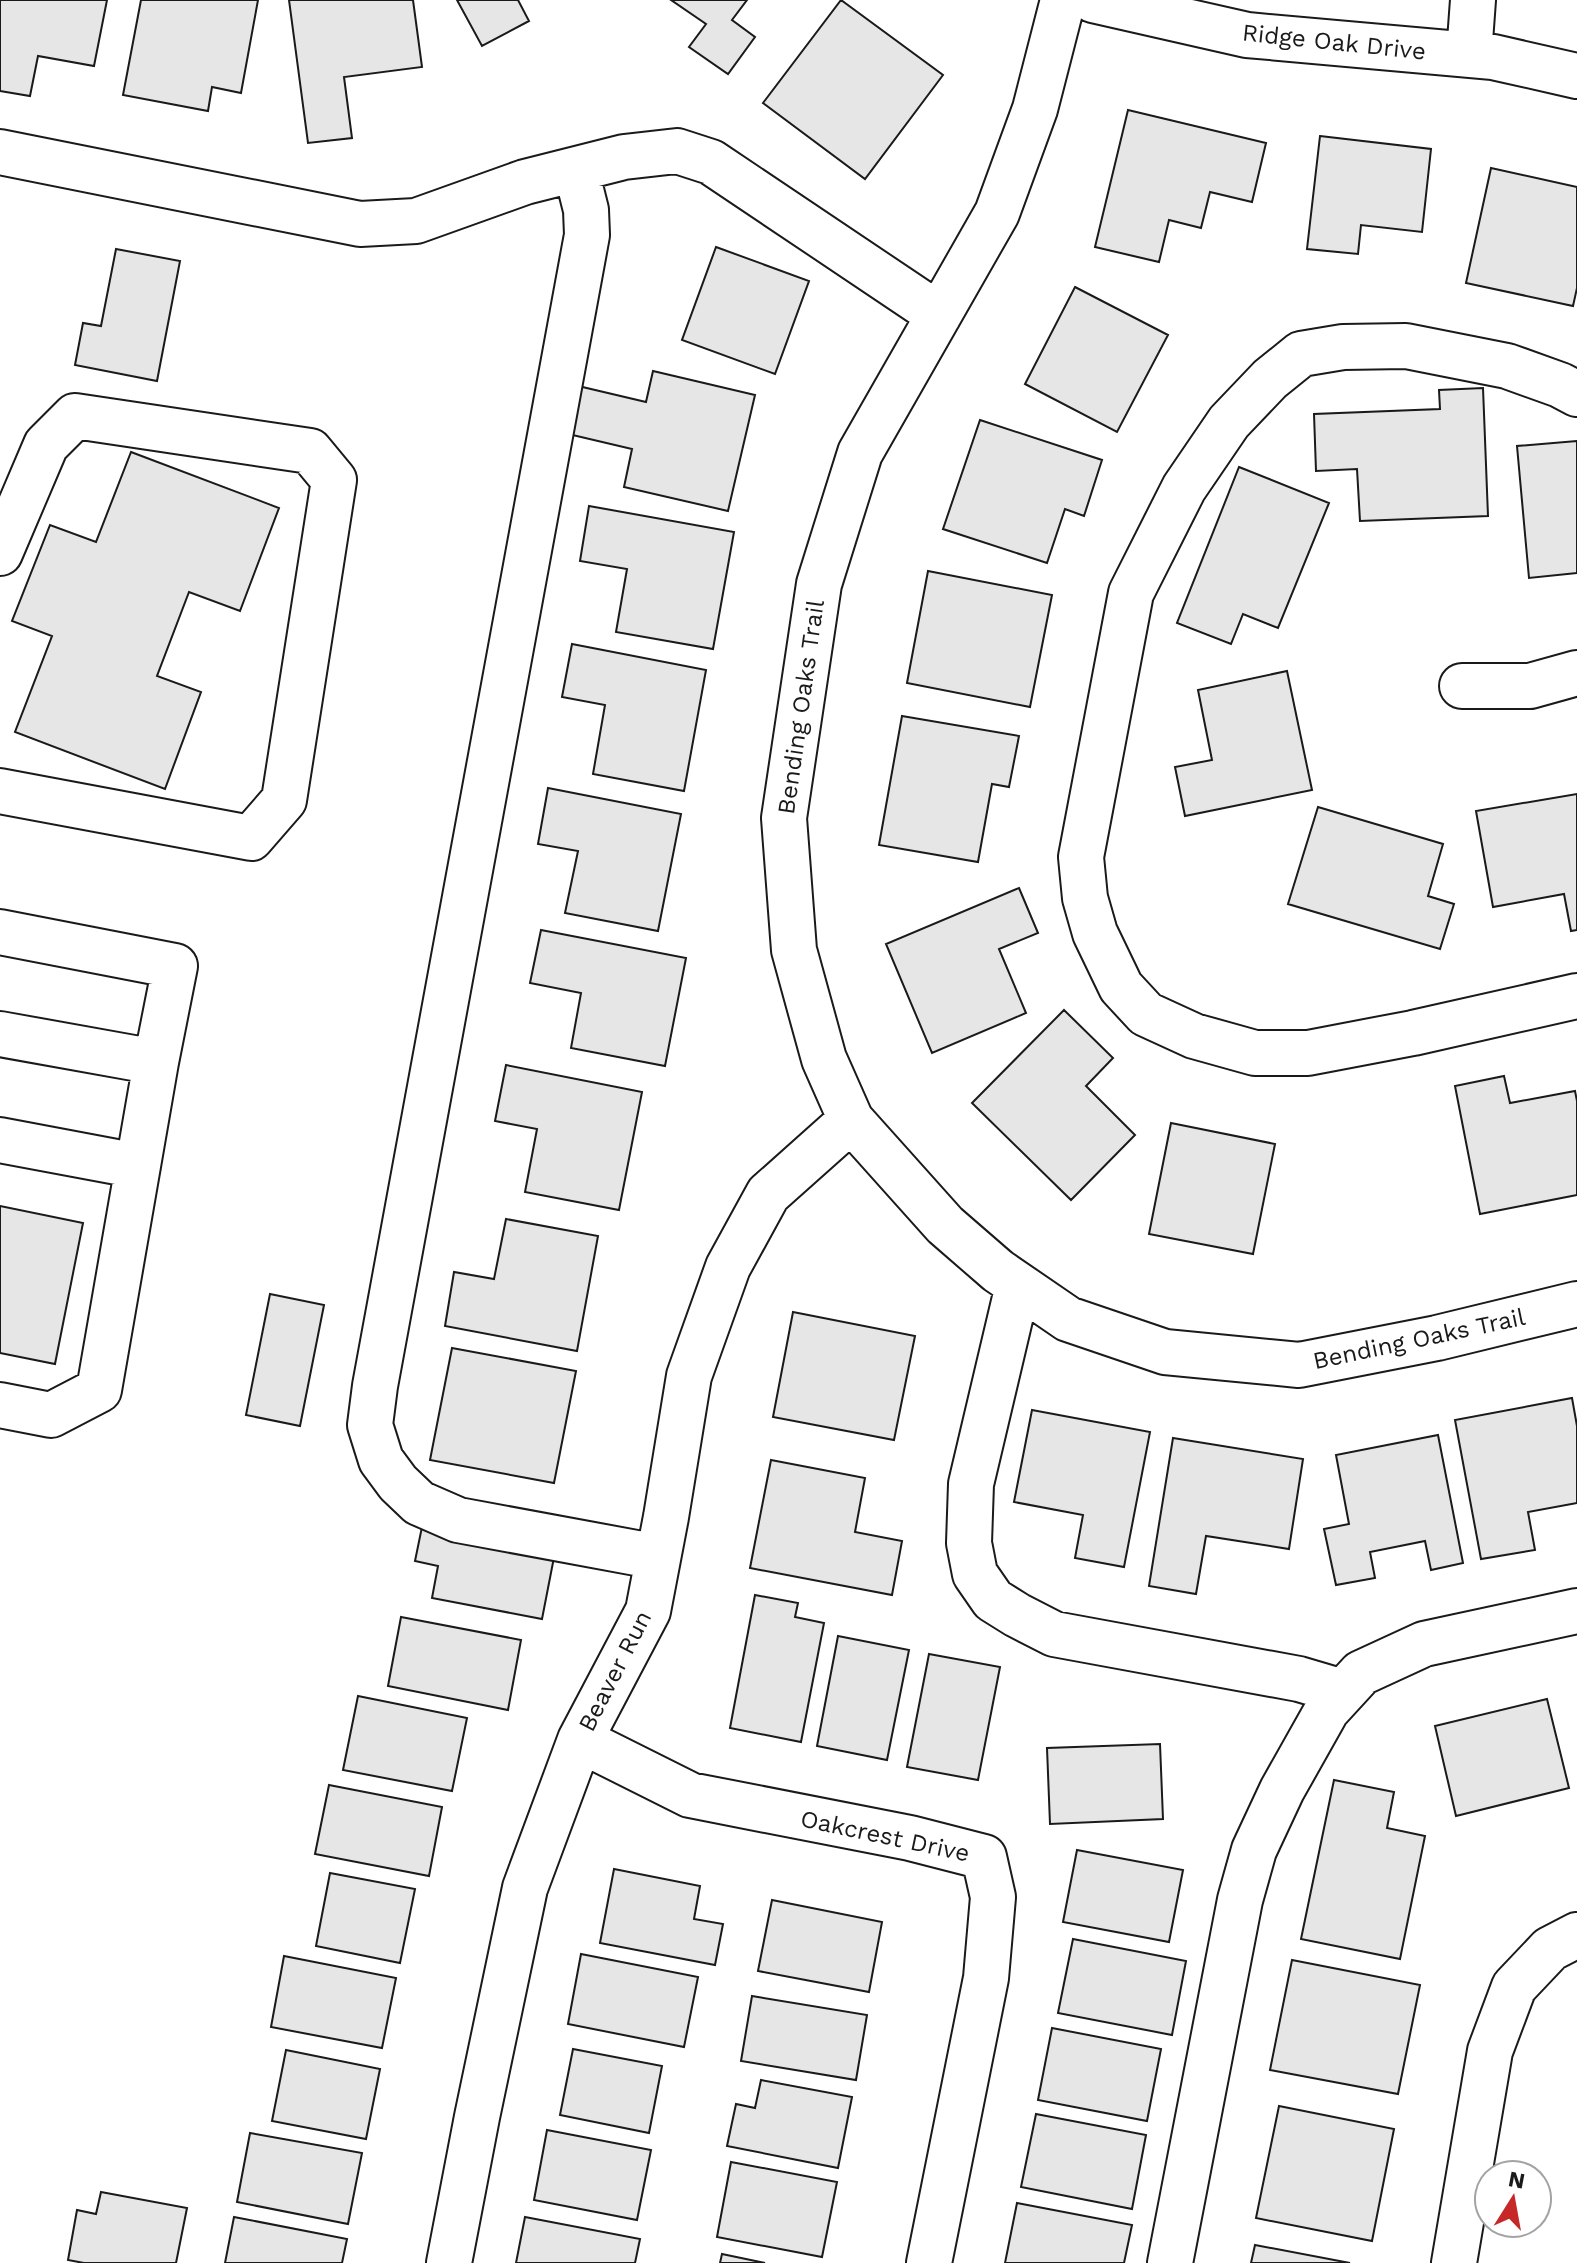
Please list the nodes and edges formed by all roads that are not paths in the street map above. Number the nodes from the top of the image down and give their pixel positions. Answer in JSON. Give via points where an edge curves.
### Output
{"nodes":[{"id":1,"x":1063,"y":0,"type":"edge"},
{"id":2,"x":1093,"y":0,"type":"edge"},
{"id":3,"x":1473,"y":0,"type":"edge"},
{"id":4,"x":1469,"y":55,"type":"junction"},
{"id":5,"x":1577,"y":76,"type":"edge"},
{"id":6,"x":0,"y":152,"type":"edge"},
{"id":7,"x":576,"y":170,"type":"junction"},
{"id":8,"x":939,"y":315,"type":"junction"},
{"id":9,"x":1577,"y":394,"type":"edge"},
{"id":10,"x":0,"y":553,"type":"edge"},
{"id":11,"x":1577,"y":673,"type":"edge"},
{"id":12,"x":1462,"y":686,"type":"dead end"},
{"id":13,"x":0,"y":791,"type":"edge"},
{"id":14,"x":0,"y":932,"type":"edge"},
{"id":15,"x":1577,"y":996,"type":"edge"},
{"id":16,"x":0,"y":1034,"type":"edge"},
{"id":17,"x":156,"y":1062,"type":"junction"},
{"id":18,"x":851,"y":1120,"type":"junction"},
{"id":19,"x":0,"y":1140,"type":"edge"},
{"id":20,"x":138,"y":1166,"type":"junction"},
{"id":21,"x":1018,"y":1285,"type":"junction"},
{"id":22,"x":1577,"y":1304,"type":"edge"},
{"id":23,"x":0,"y":1405,"type":"edge"},
{"id":24,"x":658,"y":1557,"type":"junction"},
{"id":25,"x":1577,"y":1611,"type":"edge"},
{"id":26,"x":1343,"y":1692,"type":"junction"},
{"id":27,"x":580,"y":1740,"type":"junction"},
{"id":28,"x":1577,"y":1935,"type":"edge"},
{"id":29,"x":449,"y":2263,"type":"edge"},
{"id":30,"x":929,"y":2263,"type":"edge"},
{"id":31,"x":1170,"y":2263,"type":"edge"},
{"id":32,"x":1454,"y":2263,"type":"edge"}],
"edges":[{"from":1,"to":8,"type":"street","name":"Bending Oaks Trail","via":[[1035,109],[997,213]]},
{"from":2,"to":4,"type":"street","name":"Ridge Oak Drive","via":[[1247,35]]},
{"from":3,"to":4,"type":"street"},
{"from":4,"to":5,"type":"street","name":"Ridge Oak Drive"},
{"from":6,"to":7,"type":"street","via":[[360,224],[416,221],[525,182]]},
{"from":7,"to":8,"type":"street","via":[[677,151],[711,162]]},
{"from":7,"to":24,"type":"street","via":[[587,235],[370,1425],[381,1460],[419,1503],[458,1520]]},
{"from":8,"to":18,"type":"street","name":"Bending Oaks Trail","via":[[860,453],[819,584],[784,818],[794,950],[824,1059]]},
{"from":9,"to":15,"type":"street","via":[[1507,366],[1406,346],[1301,354],[1270,379],[1229,422],[1184,488],[1131,593],[1081,857],[1095,933],[1121,987],[1146,1014],[1194,1036],[1255,1053],[1308,1053]]},
{"from":10,"to":13,"type":"street","via":[[46,445],[75,416],[310,451],[334,480],[284,800],[251,838]]},
{"from":11,"to":12,"type":"street","via":[[1530,686]]},
{"from":14,"to":17,"type":"street","via":[[175,966]]},
{"from":16,"to":17,"type":"street"},
{"from":17,"to":20,"type":"street"},
{"from":18,"to":21,"type":"street","name":"Bending Oaks Trail","via":[[945,1225]]},
{"from":18,"to":24,"type":"street","name":"Beaver Run","via":[[768,1194],[728,1267],[689,1376]]},
{"from":19,"to":20,"type":"street"},
{"from":20,"to":23,"type":"street","via":[[99,1390],[51,1415]]},
{"from":21,"to":22,"type":"street","name":"Bending Oaks Trail","via":[[1068,1319],[1165,1352],[1299,1365]]},
{"from":21,"to":26,"type":"street","via":[[971,1484],[969,1543],[975,1574],[993,1600],[1054,1634],[1299,1679]]},
{"from":24,"to":27,"type":"street","name":"Beaver Run","via":[[648,1611]]},
{"from":25,"to":26,"type":"street","via":[[1424,1644],[1361,1673]]},
{"from":26,"to":31,"type":"street","via":[[1327,1710],[1254,1850]]},
{"from":27,"to":29,"type":"street","name":"Beaver Run","via":[[525,1888]]},
{"from":27,"to":30,"type":"street","name":"Oakcrest Drive","via":[[690,1795],[984,1857],[993,1897],[986,1978]]},
{"from":28,"to":32,"type":"street","via":[[1550,1949],[1514,1987],[1490,2051]]}]}
